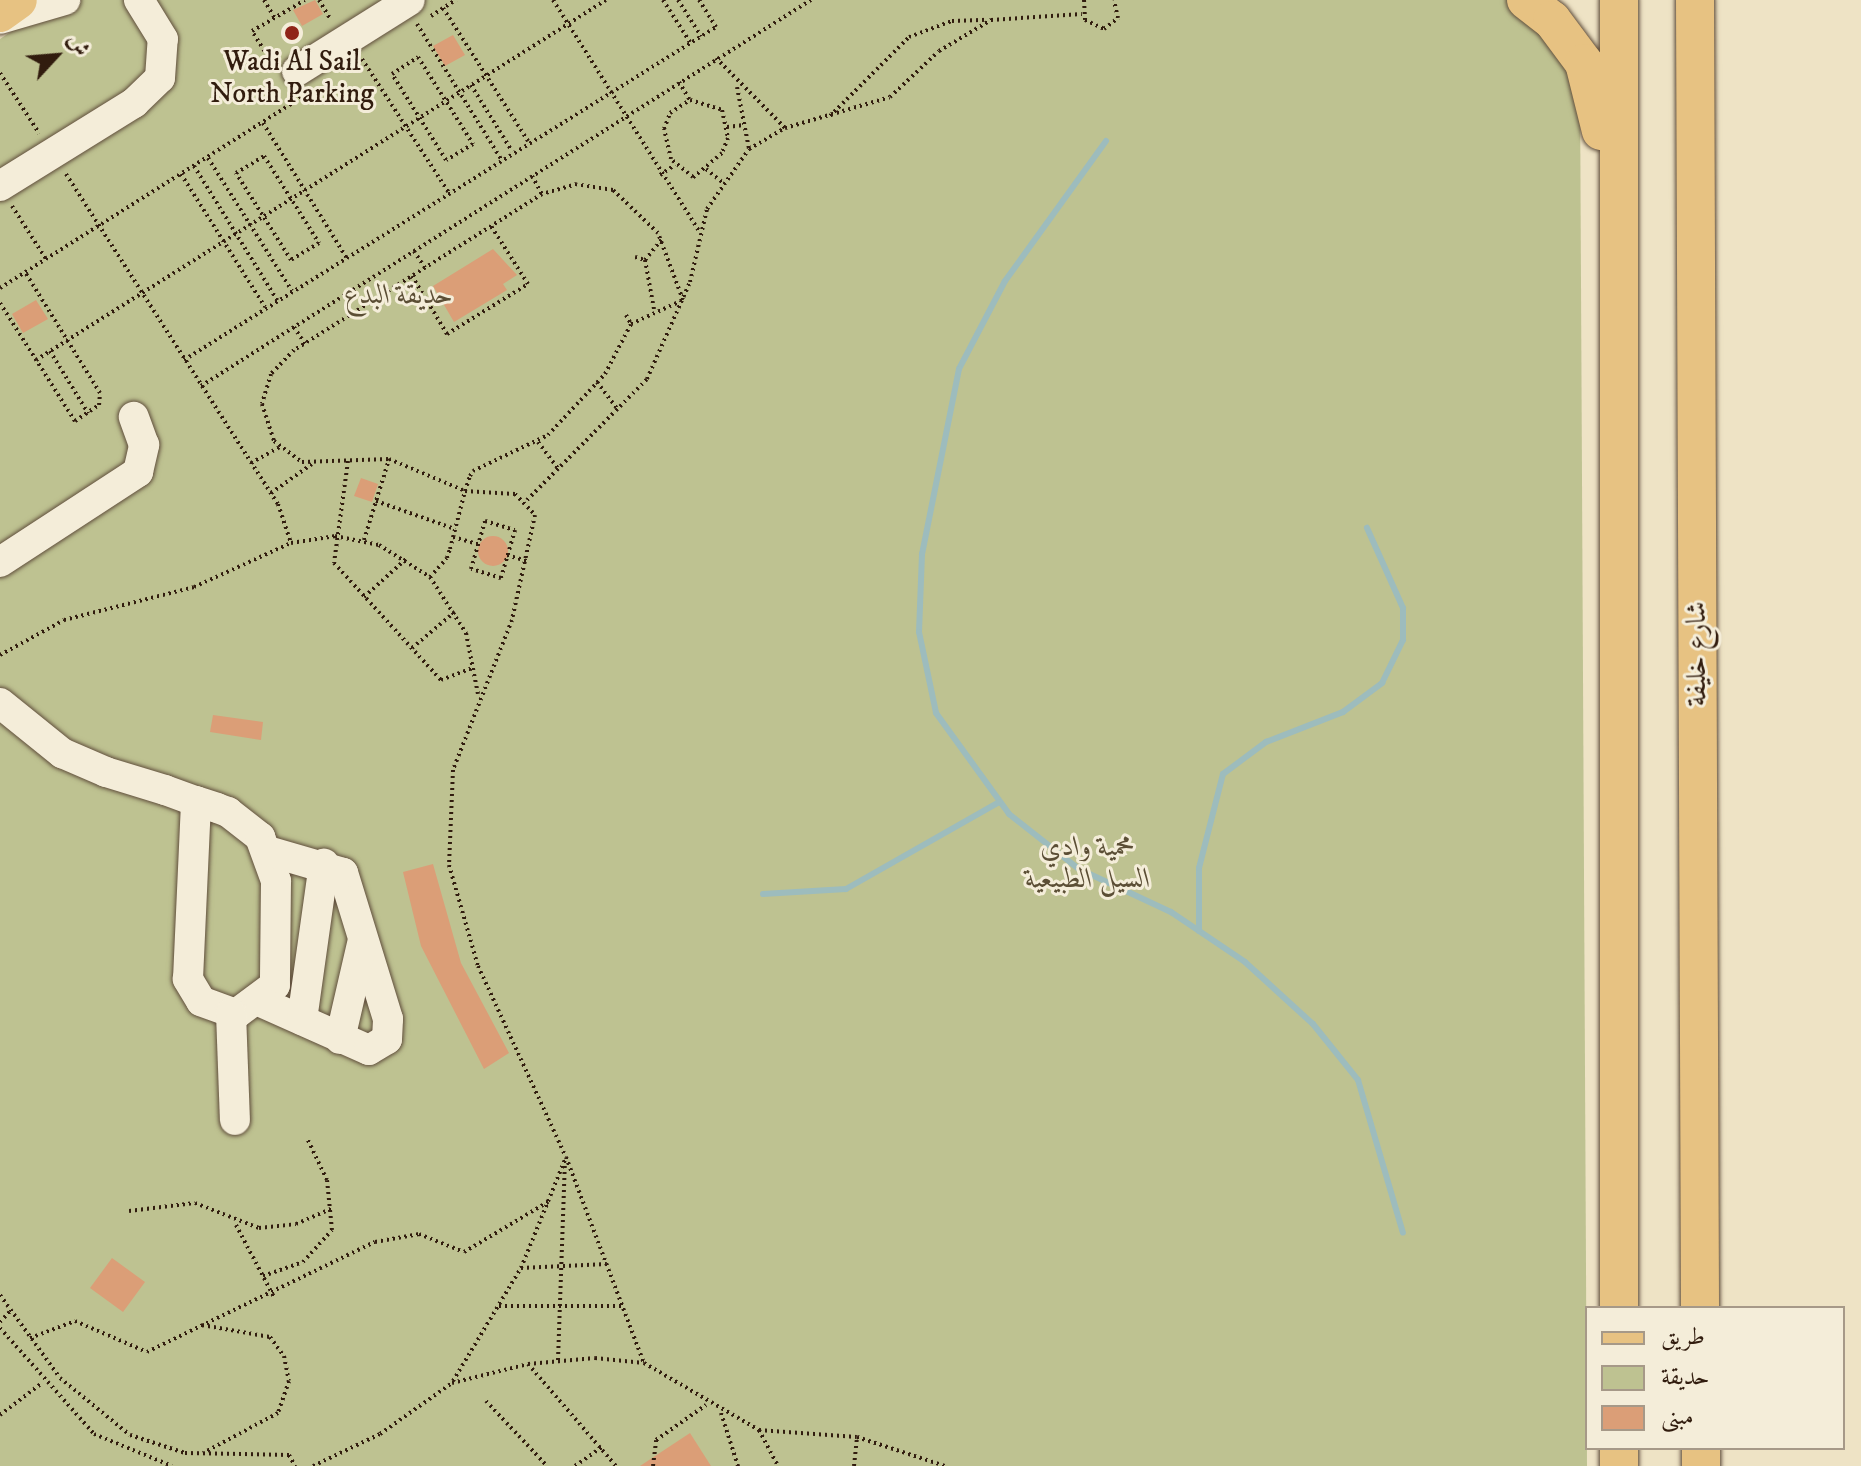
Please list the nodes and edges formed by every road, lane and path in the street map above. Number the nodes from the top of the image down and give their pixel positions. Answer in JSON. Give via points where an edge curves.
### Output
{"nodes":[{"id":1,"x":18,"y":0,"type":"edge"},
{"id":2,"x":65,"y":0,"type":"edge"},
{"id":3,"x":139,"y":0,"type":"edge"},
{"id":4,"x":264,"y":0,"type":"edge"},
{"id":5,"x":305,"y":0,"type":"edge"},
{"id":6,"x":319,"y":0,"type":"edge"},
{"id":7,"x":389,"y":0,"type":"edge"},
{"id":8,"x":456,"y":0,"type":"edge"},
{"id":9,"x":553,"y":0,"type":"edge"},
{"id":10,"x":606,"y":0,"type":"edge"},
{"id":11,"x":663,"y":0,"type":"edge"},
{"id":12,"x":678,"y":0,"type":"edge"},
{"id":13,"x":699,"y":0,"type":"edge"},
{"id":14,"x":811,"y":0,"type":"edge"},
{"id":15,"x":1084,"y":0,"type":"edge"},
{"id":16,"x":1114,"y":0,"type":"edge"},
{"id":17,"x":1526,"y":0,"type":"edge"},
{"id":18,"x":1619,"y":0,"type":"edge"},
{"id":19,"x":1695,"y":0,"type":"edge"},
{"id":20,"x":443,"y":8,"type":"junction"},
{"id":21,"x":414,"y":12,"type":"edge"},
{"id":22,"x":0,"y":13,"type":"edge"},
{"id":23,"x":1082,"y":14,"type":"junction"},
{"id":24,"x":275,"y":18,"type":"junction"},
{"id":25,"x":0,"y":19,"type":"edge"},
{"id":26,"x":991,"y":20,"type":"junction"},
{"id":27,"x":332,"y":22,"type":"dead end"},
{"id":28,"x":569,"y":24,"type":"junction"},
{"id":29,"x":406,"y":31,"type":"dead end"},
{"id":30,"x":701,"y":36,"type":"junction"},
{"id":31,"x":690,"y":42,"type":"junction"},
{"id":32,"x":373,"y":52,"type":"dead end"},
{"id":33,"x":716,"y":58,"type":"junction"},
{"id":34,"x":362,"y":59,"type":"junction"},
{"id":35,"x":349,"y":68,"type":"dead end"},
{"id":36,"x":0,"y":73,"type":"edge"},
{"id":37,"x":486,"y":76,"type":"junction"},
{"id":38,"x":293,"y":79,"type":"junction"},
{"id":39,"x":679,"y":82,"type":"junction"},
{"id":40,"x":471,"y":85,"type":"junction"},
{"id":41,"x":737,"y":85,"type":"junction"},
{"id":42,"x":609,"y":91,"type":"junction"},
{"id":43,"x":460,"y":92,"type":"junction"},
{"id":44,"x":690,"y":100,"type":"junction"},
{"id":45,"x":295,"y":101,"type":"junction"},
{"id":46,"x":446,"y":101,"type":"junction"},
{"id":47,"x":625,"y":117,"type":"junction"},
{"id":48,"x":419,"y":118,"type":"junction"},
{"id":49,"x":828,"y":118,"type":"junction"},
{"id":50,"x":263,"y":122,"type":"junction"},
{"id":51,"x":744,"y":125,"type":"junction"},
{"id":52,"x":405,"y":127,"type":"junction"},
{"id":53,"x":727,"y":127,"type":"junction"},
{"id":54,"x":785,"y":128,"type":"junction"},
{"id":55,"x":528,"y":142,"type":"junction"},
{"id":56,"x":749,"y":149,"type":"junction"},
{"id":57,"x":512,"y":152,"type":"junction"},
{"id":58,"x":52,"y":153,"type":"junction"},
{"id":59,"x":208,"y":157,"type":"junction"},
{"id":60,"x":501,"y":159,"type":"junction"},
{"id":61,"x":675,"y":165,"type":"junction"},
{"id":62,"x":194,"y":166,"type":"junction"},
{"id":63,"x":706,"y":169,"type":"junction"},
{"id":64,"x":181,"y":174,"type":"junction"},
{"id":65,"x":660,"y":175,"type":"junction"},
{"id":66,"x":532,"y":176,"type":"junction"},
{"id":67,"x":722,"y":182,"type":"junction"},
{"id":68,"x":305,"y":191,"type":"junction"},
{"id":69,"x":4,"y":193,"type":"edge"},
{"id":70,"x":449,"y":193,"type":"junction"},
{"id":71,"x":542,"y":194,"type":"junction"},
{"id":72,"x":291,"y":199,"type":"junction"},
{"id":73,"x":263,"y":216,"type":"junction"},
{"id":74,"x":250,"y":225,"type":"junction"},
{"id":75,"x":100,"y":226,"type":"junction"},
{"id":76,"x":491,"y":226,"type":"junction"},
{"id":77,"x":699,"y":232,"type":"junction"},
{"id":78,"x":236,"y":234,"type":"junction"},
{"id":79,"x":661,"y":240,"type":"junction"},
{"id":80,"x":224,"y":242,"type":"junction"},
{"id":81,"x":414,"y":251,"type":"junction"},
{"id":82,"x":346,"y":257,"type":"junction"},
{"id":83,"x":635,"y":257,"type":"dead end"},
{"id":84,"x":46,"y":259,"type":"junction"},
{"id":85,"x":645,"y":260,"type":"junction"},
{"id":86,"x":425,"y":268,"type":"junction"},
{"id":87,"x":25,"y":272,"type":"junction"},
{"id":88,"x":412,"y":276,"type":"junction"},
{"id":89,"x":0,"y":288,"type":"edge"},
{"id":90,"x":292,"y":291,"type":"junction"},
{"id":91,"x":142,"y":293,"type":"junction"},
{"id":92,"x":1617,"y":296,"type":"junction"},
{"id":93,"x":278,"y":300,"type":"junction"},
{"id":94,"x":683,"y":300,"type":"junction"},
{"id":95,"x":0,"y":303,"type":"edge"},
{"id":96,"x":265,"y":308,"type":"junction"},
{"id":97,"x":654,"y":309,"type":"junction"},
{"id":98,"x":626,"y":315,"type":"dead end"},
{"id":99,"x":631,"y":324,"type":"junction"},
{"id":100,"x":294,"y":327,"type":"junction"},
{"id":101,"x":67,"y":341,"type":"junction"},
{"id":102,"x":305,"y":344,"type":"junction"},
{"id":103,"x":50,"y":351,"type":"junction"},
{"id":104,"x":36,"y":360,"type":"junction"},
{"id":105,"x":184,"y":360,"type":"junction"},
{"id":106,"x":597,"y":382,"type":"junction"},
{"id":107,"x":201,"y":386,"type":"junction"},
{"id":108,"x":617,"y":410,"type":"junction"},
{"id":109,"x":88,"y":413,"type":"junction"},
{"id":110,"x":538,"y":442,"type":"junction"},
{"id":111,"x":280,"y":447,"type":"junction"},
{"id":112,"x":389,"y":459,"type":"junction"},
{"id":113,"x":348,"y":461,"type":"junction"},
{"id":114,"x":251,"y":463,"type":"junction"},
{"id":115,"x":312,"y":464,"type":"junction"},
{"id":116,"x":558,"y":469,"type":"junction"},
{"id":117,"x":465,"y":491,"type":"junction"},
{"id":118,"x":270,"y":493,"type":"junction"},
{"id":119,"x":527,"y":500,"type":"junction"},
{"id":120,"x":376,"y":501,"type":"junction"},
{"id":121,"x":455,"y":529,"type":"junction"},
{"id":122,"x":335,"y":536,"type":"junction"},
{"id":123,"x":453,"y":537,"type":"junction"},
{"id":124,"x":364,"y":540,"type":"junction"},
{"id":125,"x":291,"y":543,"type":"junction"},
{"id":126,"x":478,"y":544,"type":"junction"},
{"id":127,"x":0,"y":546,"type":"edge"},
{"id":128,"x":507,"y":555,"type":"junction"},
{"id":129,"x":406,"y":559,"type":"junction"},
{"id":130,"x":527,"y":561,"type":"junction"},
{"id":131,"x":0,"y":562,"type":"edge"},
{"id":132,"x":430,"y":577,"type":"junction"},
{"id":133,"x":364,"y":597,"type":"junction"},
{"id":134,"x":456,"y":611,"type":"junction"},
{"id":135,"x":412,"y":649,"type":"junction"},
{"id":136,"x":0,"y":655,"type":"edge"},
{"id":137,"x":473,"y":667,"type":"junction"},
{"id":138,"x":478,"y":694,"type":"junction"},
{"id":139,"x":0,"y":703,"type":"edge"},
{"id":140,"x":196,"y":801,"type":"junction"},
{"id":141,"x":268,"y":851,"type":"junction"},
{"id":142,"x":324,"y":864,"type":"junction"},
{"id":143,"x":362,"y":943,"type":"junction"},
{"id":144,"x":261,"y":1002,"type":"junction"},
{"id":145,"x":231,"y":1013,"type":"junction"},
{"id":146,"x":302,"y":1020,"type":"junction"},
{"id":147,"x":345,"y":1042,"type":"junction"},
{"id":148,"x":235,"y":1120,"type":"dead end"},
{"id":149,"x":307,"y":1138,"type":"dead end"},
{"id":150,"x":566,"y":1157,"type":"junction"},
{"id":151,"x":548,"y":1202,"type":"junction"},
{"id":152,"x":333,"y":1208,"type":"junction"},
{"id":153,"x":129,"y":1211,"type":"dead end"},
{"id":154,"x":236,"y":1225,"type":"junction"},
{"id":155,"x":607,"y":1264,"type":"junction"},
{"id":156,"x":560,"y":1267,"type":"junction"},
{"id":157,"x":521,"y":1268,"type":"junction"},
{"id":158,"x":263,"y":1276,"type":"junction"},
{"id":159,"x":0,"y":1295,"type":"edge"},
{"id":160,"x":274,"y":1297,"type":"junction"},
{"id":161,"x":499,"y":1306,"type":"junction"},
{"id":162,"x":559,"y":1306,"type":"junction"},
{"id":163,"x":622,"y":1306,"type":"junction"},
{"id":164,"x":1619,"y":1306,"type":"edge"},
{"id":165,"x":1700,"y":1306,"type":"edge"},
{"id":166,"x":11,"y":1310,"type":"junction"},
{"id":167,"x":199,"y":1324,"type":"junction"},
{"id":168,"x":0,"y":1325,"type":"edge"},
{"id":169,"x":30,"y":1338,"type":"junction"},
{"id":170,"x":558,"y":1360,"type":"junction"},
{"id":171,"x":644,"y":1363,"type":"junction"},
{"id":172,"x":528,"y":1364,"type":"junction"},
{"id":173,"x":42,"y":1383,"type":"junction"},
{"id":174,"x":452,"y":1383,"type":"junction"},
{"id":175,"x":486,"y":1401,"type":"dead end"},
{"id":176,"x":706,"y":1405,"type":"junction"},
{"id":177,"x":721,"y":1413,"type":"junction"},
{"id":178,"x":0,"y":1415,"type":"edge"},
{"id":179,"x":759,"y":1430,"type":"junction"},
{"id":180,"x":857,"y":1437,"type":"junction"},
{"id":181,"x":604,"y":1446,"type":"junction"},
{"id":182,"x":200,"y":1455,"type":"junction"},
{"id":183,"x":172,"y":1466,"type":"edge"},
{"id":184,"x":295,"y":1466,"type":"edge"},
{"id":185,"x":313,"y":1466,"type":"edge"},
{"id":186,"x":547,"y":1466,"type":"edge"},
{"id":187,"x":575,"y":1466,"type":"edge"},
{"id":188,"x":616,"y":1466,"type":"edge"},
{"id":189,"x":653,"y":1466,"type":"edge"},
{"id":190,"x":738,"y":1466,"type":"edge"},
{"id":191,"x":778,"y":1466,"type":"edge"},
{"id":192,"x":854,"y":1466,"type":"edge"},
{"id":193,"x":945,"y":1466,"type":"edge"}],
"edges":[{"from":1,"to":22,"type":"main road"},
{"from":2,"to":25,"type":"street"},
{"from":3,"to":58,"type":"street","via":[[163,39],[160,78],[134,103]]},
{"from":4,"to":24,"type":"path"},
{"from":5,"to":24,"type":"path"},
{"from":6,"to":27,"type":"path"},
{"from":7,"to":38,"type":"street"},
{"from":8,"to":20,"type":"path"},
{"from":9,"to":28,"type":"path"},
{"from":10,"to":28,"type":"path"},
{"from":11,"to":31,"type":"path"},
{"from":12,"to":30,"type":"path"},
{"from":13,"to":30,"type":"path","via":[[716,27]]},
{"from":14,"to":33,"type":"path"},
{"from":15,"to":23,"type":"path"},
{"from":16,"to":23,"type":"path","via":[[1118,18],[1112,26],[1097,29]]},
{"from":17,"to":92,"type":"main road","via":[[1570,40],[1591,78]]},
{"from":18,"to":92,"type":"main road"},
{"from":19,"to":165,"type":"main road","name":"شارع خليفة"},
{"from":20,"to":21,"type":"path"},
{"from":20,"to":37,"type":"path"},
{"from":21,"to":29,"type":"path"},
{"from":21,"to":38,"type":"street"},
{"from":21,"to":43,"type":"path"},
{"from":23,"to":26,"type":"path"},
{"from":24,"to":38,"type":"path","via":[[252,31]]},
{"from":26,"to":49,"type":"path","via":[[939,51],[890,97]]},
{"from":26,"to":49,"type":"path","via":[[952,21],[909,37]]},
{"from":28,"to":37,"type":"path"},
{"from":28,"to":42,"type":"path"},
{"from":30,"to":31,"type":"path"},
{"from":31,"to":42,"type":"path"},
{"from":32,"to":34,"type":"path"},
{"from":33,"to":39,"type":"path"},
{"from":33,"to":41,"type":"path"},
{"from":34,"to":35,"type":"path"},
{"from":34,"to":52,"type":"path"},
{"from":36,"to":58,"type":"path"},
{"from":37,"to":40,"type":"path"},
{"from":37,"to":55,"type":"path"},
{"from":38,"to":45,"type":"path"},
{"from":38,"to":45,"type":"path"},
{"from":39,"to":44,"type":"path"},
{"from":39,"to":47,"type":"path"},
{"from":40,"to":43,"type":"path"},
{"from":40,"to":57,"type":"path"},
{"from":41,"to":51,"type":"path"},
{"from":41,"to":54,"type":"path"},
{"from":42,"to":47,"type":"path"},
{"from":42,"to":55,"type":"path"},
{"from":43,"to":46,"type":"path"},
{"from":43,"to":60,"type":"path"},
{"from":44,"to":53,"type":"path","via":[[719,107]]},
{"from":44,"to":61,"type":"path","via":[[665,123]]},
{"from":45,"to":50,"type":"path"},
{"from":46,"to":48,"type":"path"},
{"from":46,"to":48,"type":"path","via":[[473,144],[446,160]]},
{"from":46,"to":48,"type":"path","via":[[418,57],[392,74]]},
{"from":47,"to":65,"type":"path"},
{"from":47,"to":66,"type":"path"},
{"from":48,"to":52,"type":"path"},
{"from":49,"to":54,"type":"path"},
{"from":50,"to":59,"type":"path"},
{"from":50,"to":68,"type":"path"},
{"from":51,"to":53,"type":"path"},
{"from":51,"to":56,"type":"path"},
{"from":52,"to":68,"type":"path"},
{"from":52,"to":70,"type":"path"},
{"from":53,"to":63,"type":"path","via":[[726,148]]},
{"from":54,"to":56,"type":"path"},
{"from":55,"to":57,"type":"path"},
{"from":56,"to":67,"type":"path"},
{"from":57,"to":60,"type":"path"},
{"from":58,"to":69,"type":"street"},
{"from":58,"to":75,"type":"path"},
{"from":59,"to":62,"type":"path"},
{"from":59,"to":74,"type":"path"},
{"from":60,"to":70,"type":"path"},
{"from":61,"to":63,"type":"path","via":[[693,177]]},
{"from":61,"to":65,"type":"path"},
{"from":62,"to":64,"type":"path"},
{"from":62,"to":78,"type":"path"},
{"from":63,"to":67,"type":"path"},
{"from":64,"to":75,"type":"path"},
{"from":64,"to":80,"type":"path"},
{"from":65,"to":77,"type":"path"},
{"from":66,"to":71,"type":"path"},
{"from":66,"to":81,"type":"path"},
{"from":67,"to":77,"type":"path"},
{"from":68,"to":72,"type":"path"},
{"from":68,"to":82,"type":"path"},
{"from":69,"to":84,"type":"path"},
{"from":70,"to":82,"type":"path"},
{"from":71,"to":76,"type":"path"},
{"from":71,"to":79,"type":"path","via":[[577,184],[613,190],[637,207]]},
{"from":72,"to":73,"type":"path"},
{"from":72,"to":73,"type":"path","via":[[264,156],[236,173]]},
{"from":72,"to":73,"type":"path","via":[[319,243],[291,260]]},
{"from":73,"to":74,"type":"path"},
{"from":74,"to":78,"type":"path"},
{"from":74,"to":90,"type":"path"},
{"from":75,"to":84,"type":"path"},
{"from":75,"to":91,"type":"path"},
{"from":76,"to":86,"type":"path"},
{"from":76,"to":88,"type":"path","via":[[528,284],[447,334]]},
{"from":77,"to":94,"type":"path"},
{"from":78,"to":80,"type":"path"},
{"from":78,"to":93,"type":"path"},
{"from":79,"to":85,"type":"path"},
{"from":79,"to":94,"type":"path"},
{"from":80,"to":91,"type":"path"},
{"from":80,"to":96,"type":"path"},
{"from":81,"to":86,"type":"path"},
{"from":81,"to":100,"type":"path"},
{"from":82,"to":90,"type":"path"},
{"from":83,"to":85,"type":"path"},
{"from":84,"to":87,"type":"path"},
{"from":85,"to":97,"type":"path"},
{"from":86,"to":88,"type":"path"},
{"from":87,"to":89,"type":"path"},
{"from":87,"to":101,"type":"path"},
{"from":88,"to":102,"type":"path"},
{"from":90,"to":93,"type":"path"},
{"from":91,"to":101,"type":"path"},
{"from":91,"to":105,"type":"path"},
{"from":92,"to":164,"type":"main road"},
{"from":93,"to":96,"type":"path"},
{"from":94,"to":97,"type":"path"},
{"from":94,"to":108,"type":"path","via":[[653,370]]},
{"from":95,"to":104,"type":"path"},
{"from":96,"to":105,"type":"path"},
{"from":97,"to":99,"type":"path"},
{"from":98,"to":99,"type":"path"},
{"from":99,"to":106,"type":"path"},
{"from":100,"to":102,"type":"path"},
{"from":100,"to":107,"type":"path"},
{"from":101,"to":103,"type":"path"},
{"from":101,"to":109,"type":"path","via":[[101,397]]},
{"from":102,"to":111,"type":"path","via":[[277,365],[263,394],[265,423]]},
{"from":103,"to":104,"type":"path"},
{"from":103,"to":109,"type":"path"},
{"from":104,"to":109,"type":"path","via":[[75,421]]},
{"from":105,"to":107,"type":"path"},
{"from":106,"to":108,"type":"path"},
{"from":106,"to":110,"type":"path"},
{"from":107,"to":114,"type":"path"},
{"from":108,"to":116,"type":"path"},
{"from":110,"to":116,"type":"path"},
{"from":110,"to":117,"type":"path","via":[[477,467]]},
{"from":111,"to":114,"type":"path"},
{"from":111,"to":115,"type":"path"},
{"from":112,"to":113,"type":"path"},
{"from":112,"to":117,"type":"path"},
{"from":112,"to":120,"type":"path"},
{"from":113,"to":115,"type":"path"},
{"from":113,"to":122,"type":"path"},
{"from":114,"to":118,"type":"path"},
{"from":115,"to":118,"type":"path"},
{"from":116,"to":119,"type":"path"},
{"from":117,"to":119,"type":"path"},
{"from":117,"to":121,"type":"path"},
{"from":118,"to":125,"type":"path"},
{"from":119,"to":130,"type":"path","via":[[537,523]]},
{"from":120,"to":121,"type":"path"},
{"from":120,"to":124,"type":"path"},
{"from":121,"to":123,"type":"path"},
{"from":122,"to":124,"type":"path"},
{"from":122,"to":125,"type":"path"},
{"from":122,"to":133,"type":"path","via":[[334,563]]},
{"from":123,"to":126,"type":"path"},
{"from":123,"to":132,"type":"path"},
{"from":124,"to":129,"type":"path"},
{"from":125,"to":136,"type":"path","via":[[185,590],[64,620]]},
{"from":126,"to":128,"type":"path","via":[[471,569],[501,578]]},
{"from":126,"to":128,"type":"path","via":[[485,521],[515,530]]},
{"from":127,"to":131,"type":"street","via":[[127,465],[134,443],[129,420],[144,445],[138,472]]},
{"from":128,"to":130,"type":"path"},
{"from":129,"to":132,"type":"path"},
{"from":129,"to":133,"type":"path"},
{"from":130,"to":138,"type":"path","via":[[508,632]]},
{"from":132,"to":134,"type":"path"},
{"from":133,"to":135,"type":"path"},
{"from":134,"to":135,"type":"path"},
{"from":134,"to":137,"type":"path"},
{"from":135,"to":137,"type":"path","via":[[441,680]]},
{"from":137,"to":138,"type":"path"},
{"from":138,"to":150,"type":"path","via":[[453,770],[449,865],[478,966]]},
{"from":139,"to":140,"type":"street","via":[[84,763]]},
{"from":140,"to":141,"type":"street","via":[[239,818]]},
{"from":140,"to":145,"type":"street","via":[[188,979],[201,1001]]},
{"from":141,"to":142,"type":"street"},
{"from":141,"to":144,"type":"street","via":[[276,881],[275,985]]},
{"from":142,"to":143,"type":"street","via":[[343,873]]},
{"from":142,"to":146,"type":"street"},
{"from":143,"to":147,"type":"street"},
{"from":143,"to":147,"type":"street","via":[[378,993],[370,1027]]},
{"from":144,"to":145,"type":"street"},
{"from":144,"to":146,"type":"street"},
{"from":145,"to":148,"type":"street"},
{"from":146,"to":147,"type":"street"},
{"from":149,"to":152,"type":"path"},
{"from":150,"to":151,"type":"path"},
{"from":150,"to":155,"type":"path"},
{"from":150,"to":156,"type":"path"},
{"from":151,"to":157,"type":"path"},
{"from":151,"to":160,"type":"path","via":[[464,1252],[400,1234]]},
{"from":152,"to":154,"type":"path","via":[[287,1225]]},
{"from":152,"to":158,"type":"path","via":[[323,1246]]},
{"from":153,"to":154,"type":"path","via":[[195,1203]]},
{"from":154,"to":158,"type":"path"},
{"from":155,"to":156,"type":"path"},
{"from":155,"to":163,"type":"path"},
{"from":156,"to":157,"type":"path"},
{"from":156,"to":162,"type":"path"},
{"from":157,"to":161,"type":"path"},
{"from":158,"to":160,"type":"path"},
{"from":159,"to":166,"type":"path"},
{"from":160,"to":167,"type":"path"},
{"from":161,"to":162,"type":"path"},
{"from":161,"to":174,"type":"path"},
{"from":162,"to":163,"type":"path"},
{"from":162,"to":170,"type":"path"},
{"from":163,"to":171,"type":"path"},
{"from":166,"to":168,"type":"path"},
{"from":166,"to":169,"type":"path"},
{"from":167,"to":169,"type":"path","via":[[147,1352],[75,1321]]},
{"from":167,"to":182,"type":"path","via":[[270,1337],[284,1356],[289,1381],[278,1413]]},
{"from":168,"to":173,"type":"path"},
{"from":169,"to":182,"type":"path","via":[[81,1399],[117,1426]]},
{"from":170,"to":171,"type":"path"},
{"from":170,"to":172,"type":"path"},
{"from":171,"to":176,"type":"path"},
{"from":172,"to":174,"type":"path"},
{"from":172,"to":181,"type":"path"},
{"from":173,"to":178,"type":"path"},
{"from":173,"to":183,"type":"path","via":[[94,1434]]},
{"from":174,"to":185,"type":"path","via":[[380,1434]]},
{"from":175,"to":186,"type":"path"},
{"from":176,"to":177,"type":"path"},
{"from":176,"to":189,"type":"path","via":[[656,1440]]},
{"from":177,"to":179,"type":"path"},
{"from":177,"to":190,"type":"path"},
{"from":179,"to":180,"type":"path"},
{"from":179,"to":191,"type":"path"},
{"from":180,"to":192,"type":"path"},
{"from":180,"to":193,"type":"path"},
{"from":181,"to":187,"type":"path"},
{"from":181,"to":188,"type":"path"},
{"from":182,"to":184,"type":"path","via":[[289,1455]]}]}
